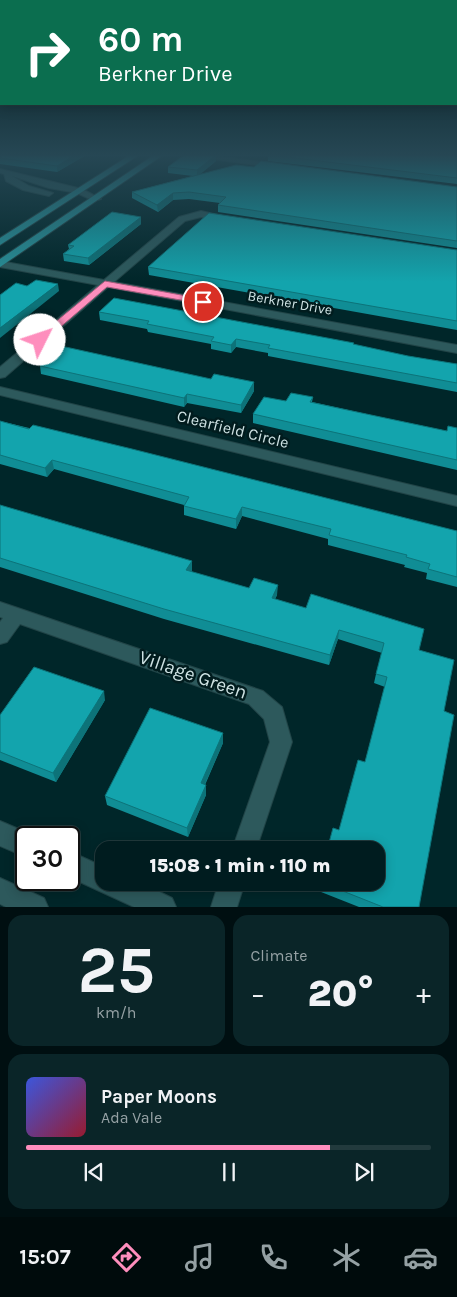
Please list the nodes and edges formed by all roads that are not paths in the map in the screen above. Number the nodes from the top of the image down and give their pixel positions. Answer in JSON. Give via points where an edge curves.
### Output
{"nodes":[{"id":1,"x":70,"y":197,"type":"edge"},
{"id":2,"x":74,"y":197,"type":"edge"},
{"id":3,"x":93,"y":197,"type":"edge"},
{"id":4,"x":97,"y":199,"type":"junction"},
{"id":5,"x":239,"y":220,"type":"edge"},
{"id":6,"x":0,"y":242,"type":"edge"},
{"id":7,"x":0,"y":264,"type":"edge"},
{"id":8,"x":105,"y":284,"type":"junction"},
{"id":9,"x":457,"y":349,"type":"edge"},
{"id":10,"x":0,"y":374,"type":"edge"},
{"id":11,"x":0,"y":391,"type":"edge"},
{"id":12,"x":457,"y":501,"type":"edge"},
{"id":13,"x":8,"y":612,"type":"edge"},
{"id":14,"x":0,"y":636,"type":"edge"},
{"id":15,"x":0,"y":833,"type":"edge"},
{"id":16,"x":15,"y":840,"type":"edge"},
{"id":17,"x":247,"y":841,"type":"edge"},
{"id":18,"x":80,"y":869,"type":"edge"},
{"id":19,"x":95,"y":876,"type":"edge"},
{"id":20,"x":0,"y":891,"type":"edge"},
{"id":21,"x":128,"y":891,"type":"edge"},
{"id":22,"x":229,"y":891,"type":"edge"},
{"id":23,"x":35,"y":907,"type":"edge"},
{"id":24,"x":163,"y":907,"type":"edge"},
{"id":25,"x":224,"y":907,"type":"edge"}],
"edges":[{"from":1,"to":6,"type":"main road"},
{"from":2,"to":4,"type":"street"},
{"from":3,"to":4,"type":"street"},
{"from":4,"to":7,"type":"main road"},
{"from":5,"to":8,"type":"street","via":[[201,214],[182,219]]},
{"from":7,"to":8,"type":"street","name":"Berkner Drive"},
{"from":8,"to":9,"type":"street","name":"Berkner Drive"},
{"from":8,"to":10,"type":"street"},
{"from":11,"to":12,"type":"street","name":"Clearfield Circle"},
{"from":13,"to":14,"type":"street"},
{"from":13,"to":17,"type":"street","name":"Village Green","via":[[256,697],[274,714],[281,742]]},
{"from":15,"to":16,"type":"street"},
{"from":18,"to":19,"type":"street"},
{"from":20,"to":23,"type":"street"},
{"from":21,"to":24,"type":"street"},
{"from":22,"to":25,"type":"street"}]}
